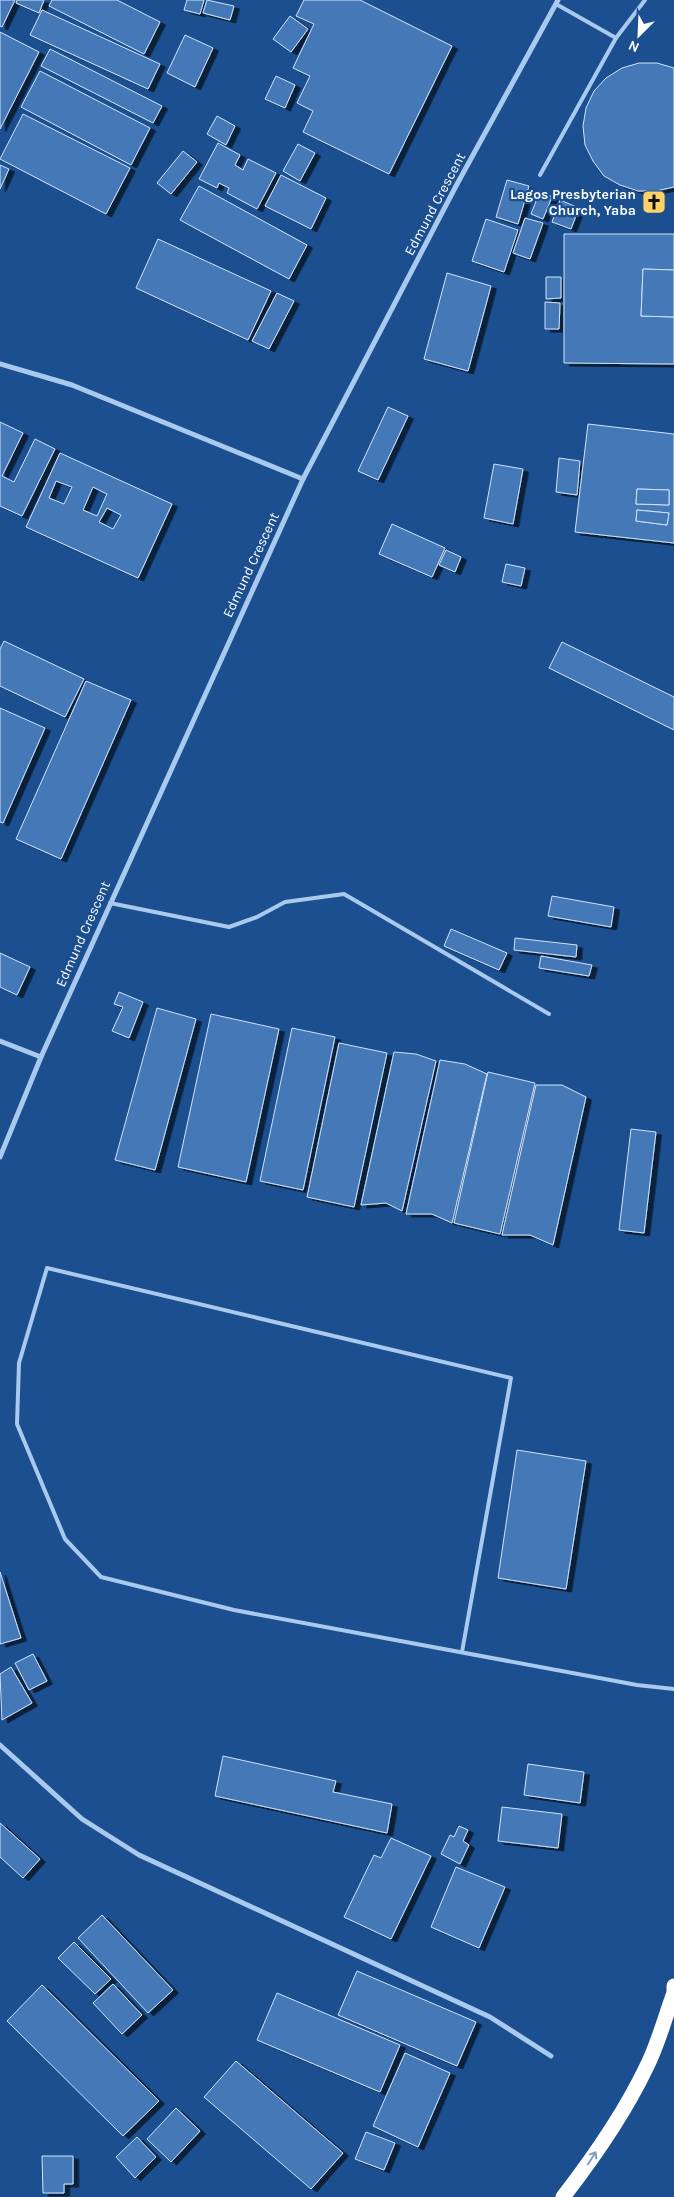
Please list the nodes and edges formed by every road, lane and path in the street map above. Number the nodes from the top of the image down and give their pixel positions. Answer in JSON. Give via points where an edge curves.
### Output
{"nodes":[{"id":1,"x":645,"y":0,"type":"edge"},
{"id":2,"x":557,"y":2,"type":"edge"},
{"id":3,"x":616,"y":38,"type":"junction"},
{"id":4,"x":540,"y":175,"type":"dead end"},
{"id":5,"x":0,"y":364,"type":"edge"},
{"id":6,"x":303,"y":480,"type":"junction"},
{"id":7,"x":110,"y":903,"type":"junction"},
{"id":8,"x":549,"y":1014,"type":"dead end"},
{"id":9,"x":0,"y":1041,"type":"edge"},
{"id":10,"x":41,"y":1057,"type":"junction"},
{"id":11,"x":0,"y":1157,"type":"edge"},
{"id":12,"x":462,"y":1652,"type":"junction"},
{"id":13,"x":674,"y":1689,"type":"edge"},
{"id":14,"x":0,"y":1745,"type":"edge"},
{"id":15,"x":674,"y":1986,"type":"edge"},
{"id":16,"x":550,"y":2056,"type":"dead end"},
{"id":17,"x":563,"y":2197,"type":"edge"}],
"edges":[{"from":1,"to":3,"type":"lane"},
{"from":2,"to":3,"type":"lane"},
{"from":2,"to":6,"type":"street","name":"Edmund Crescent","via":[[456,186]]},
{"from":3,"to":4,"type":"lane"},
{"from":5,"to":6,"type":"street","via":[[72,385]]},
{"from":6,"to":7,"type":"street","name":"Edmund Crescent"},
{"from":7,"to":8,"type":"lane","via":[[229,927],[285,902],[344,894]]},
{"from":7,"to":10,"type":"street","name":"Edmund Crescent"},
{"from":9,"to":10,"type":"street"},
{"from":10,"to":11,"type":"street","name":"Edmund Crescent"},
{"from":12,"to":12,"type":"lane","via":[[234,1610],[101,1577],[65,1539],[17,1424],[19,1363],[47,1268],[511,1378]]},
{"from":12,"to":13,"type":"lane"},
{"from":14,"to":16,"type":"street","via":[[82,1818],[139,1855],[490,2017]]},
{"from":17,"to":15,"type":"highway","one_way":true,"via":[[590,2163],[632,2095],[647,2066]]}]}
